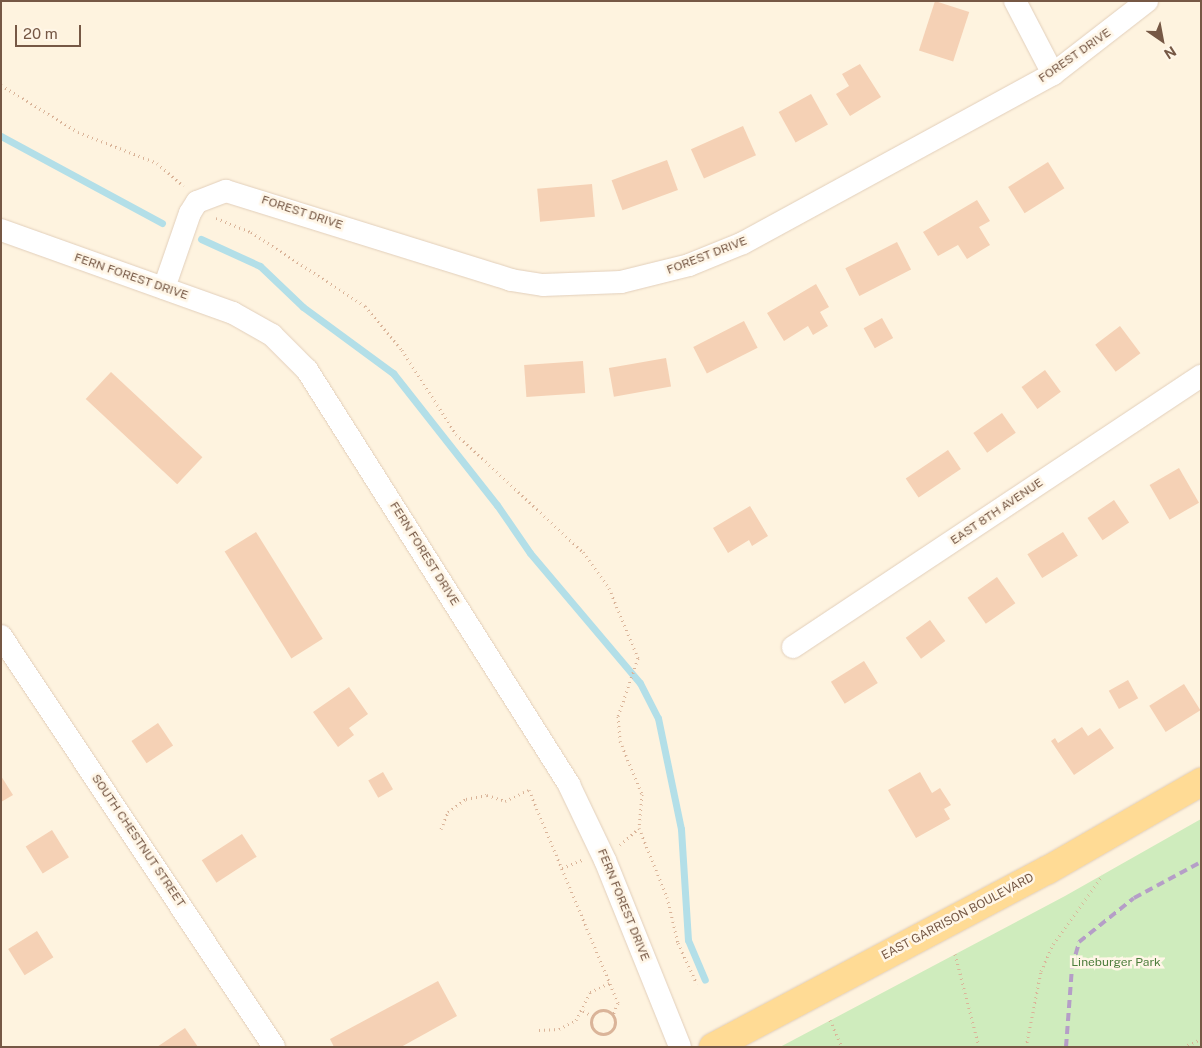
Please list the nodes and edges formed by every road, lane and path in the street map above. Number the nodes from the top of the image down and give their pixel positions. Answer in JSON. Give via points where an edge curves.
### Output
{"nodes":[{"id":1,"x":1015,"y":1,"type":"edge"},
{"id":2,"x":1147,"y":1,"type":"edge"},
{"id":3,"x":1053,"y":74,"type":"junction"},
{"id":4,"x":1,"y":85,"type":"edge"},
{"id":5,"x":206,"y":198,"type":"junction"},
{"id":6,"x":1,"y":230,"type":"edge"},
{"id":7,"x":164,"y":288,"type":"junction"},
{"id":8,"x":1201,"y":376,"type":"edge"},
{"id":9,"x":3,"y":644,"type":"edge"},
{"id":10,"x":793,"y":647,"type":"dead end"},
{"id":11,"x":1201,"y":782,"type":"edge"},
{"id":12,"x":441,"y":829,"type":"dead end"},
{"id":13,"x":1103,"y":875,"type":"dead end"},
{"id":14,"x":955,"y":954,"type":"dead end"},
{"id":15,"x":609,"y":983,"type":"junction"},
{"id":16,"x":698,"y":984,"type":"dead end"},
{"id":17,"x":583,"y":1011,"type":"junction"},
{"id":18,"x":613,"y":1015,"type":"junction"},
{"id":19,"x":593,"y":1016,"type":"junction"},
{"id":20,"x":830,"y":1020,"type":"dead end"},
{"id":21,"x":539,"y":1030,"type":"dead end"},
{"id":22,"x":1201,"y":1039,"type":"edge"},
{"id":23,"x":274,"y":1047,"type":"edge"},
{"id":24,"x":680,"y":1047,"type":"edge"},
{"id":25,"x":713,"y":1047,"type":"edge"},
{"id":26,"x":842,"y":1047,"type":"edge"},
{"id":27,"x":979,"y":1047,"type":"edge"},
{"id":28,"x":1026,"y":1047,"type":"edge"},
{"id":29,"x":1183,"y":1047,"type":"edge"}],
"edges":[{"from":1,"to":3,"type":"street"},
{"from":2,"to":3,"type":"street","name":"FOREST DRIVE"},
{"from":3,"to":5,"type":"street","name":"FOREST DRIVE","via":[[743,243],[689,265],[621,282],[543,284],[511,280],[241,192]]},
{"from":4,"to":5,"type":"path","via":[[78,132],[157,162]]},
{"from":5,"to":7,"type":"street"},
{"from":5,"to":16,"type":"path","via":[[214,217],[251,232],[365,306],[402,350],[456,434],[584,552],[609,588],[638,658],[618,716],[620,741],[642,794],[639,828],[667,897],[678,943]]},
{"from":6,"to":7,"type":"street","name":"FERN FOREST DRIVE"},
{"from":7,"to":24,"type":"street","name":"FERN FOREST DRIVE","via":[[251,322],[272,335],[307,370],[569,785],[605,860]]},
{"from":8,"to":10,"type":"street","name":"EAST 8TH AVENUE"},
{"from":9,"to":23,"type":"street","name":"SOUTH CHESTNUT STREET"},
{"from":11,"to":25,"type":"main road","name":"EAST GARRISON BOULEVARD","via":[[1048,870]]},
{"from":12,"to":15,"type":"path","via":[[448,812],[466,799],[487,795],[505,801],[529,790]]},
{"from":13,"to":28,"type":"path","via":[[1053,944],[1040,971]]},
{"from":14,"to":27,"type":"path"},
{"from":15,"to":17,"type":"path","via":[[590,992]]},
{"from":15,"to":18,"type":"path","via":[[618,1003]]},
{"from":17,"to":19,"type":"path"},
{"from":17,"to":21,"type":"path","via":[[567,1026]]},
{"from":18,"to":19,"type":"path","via":[[603,1010]]},
{"from":18,"to":19,"type":"path","via":[[614,1027],[605,1034],[594,1031]]},
{"from":20,"to":26,"type":"path"},
{"from":22,"to":29,"type":"path"}]}
